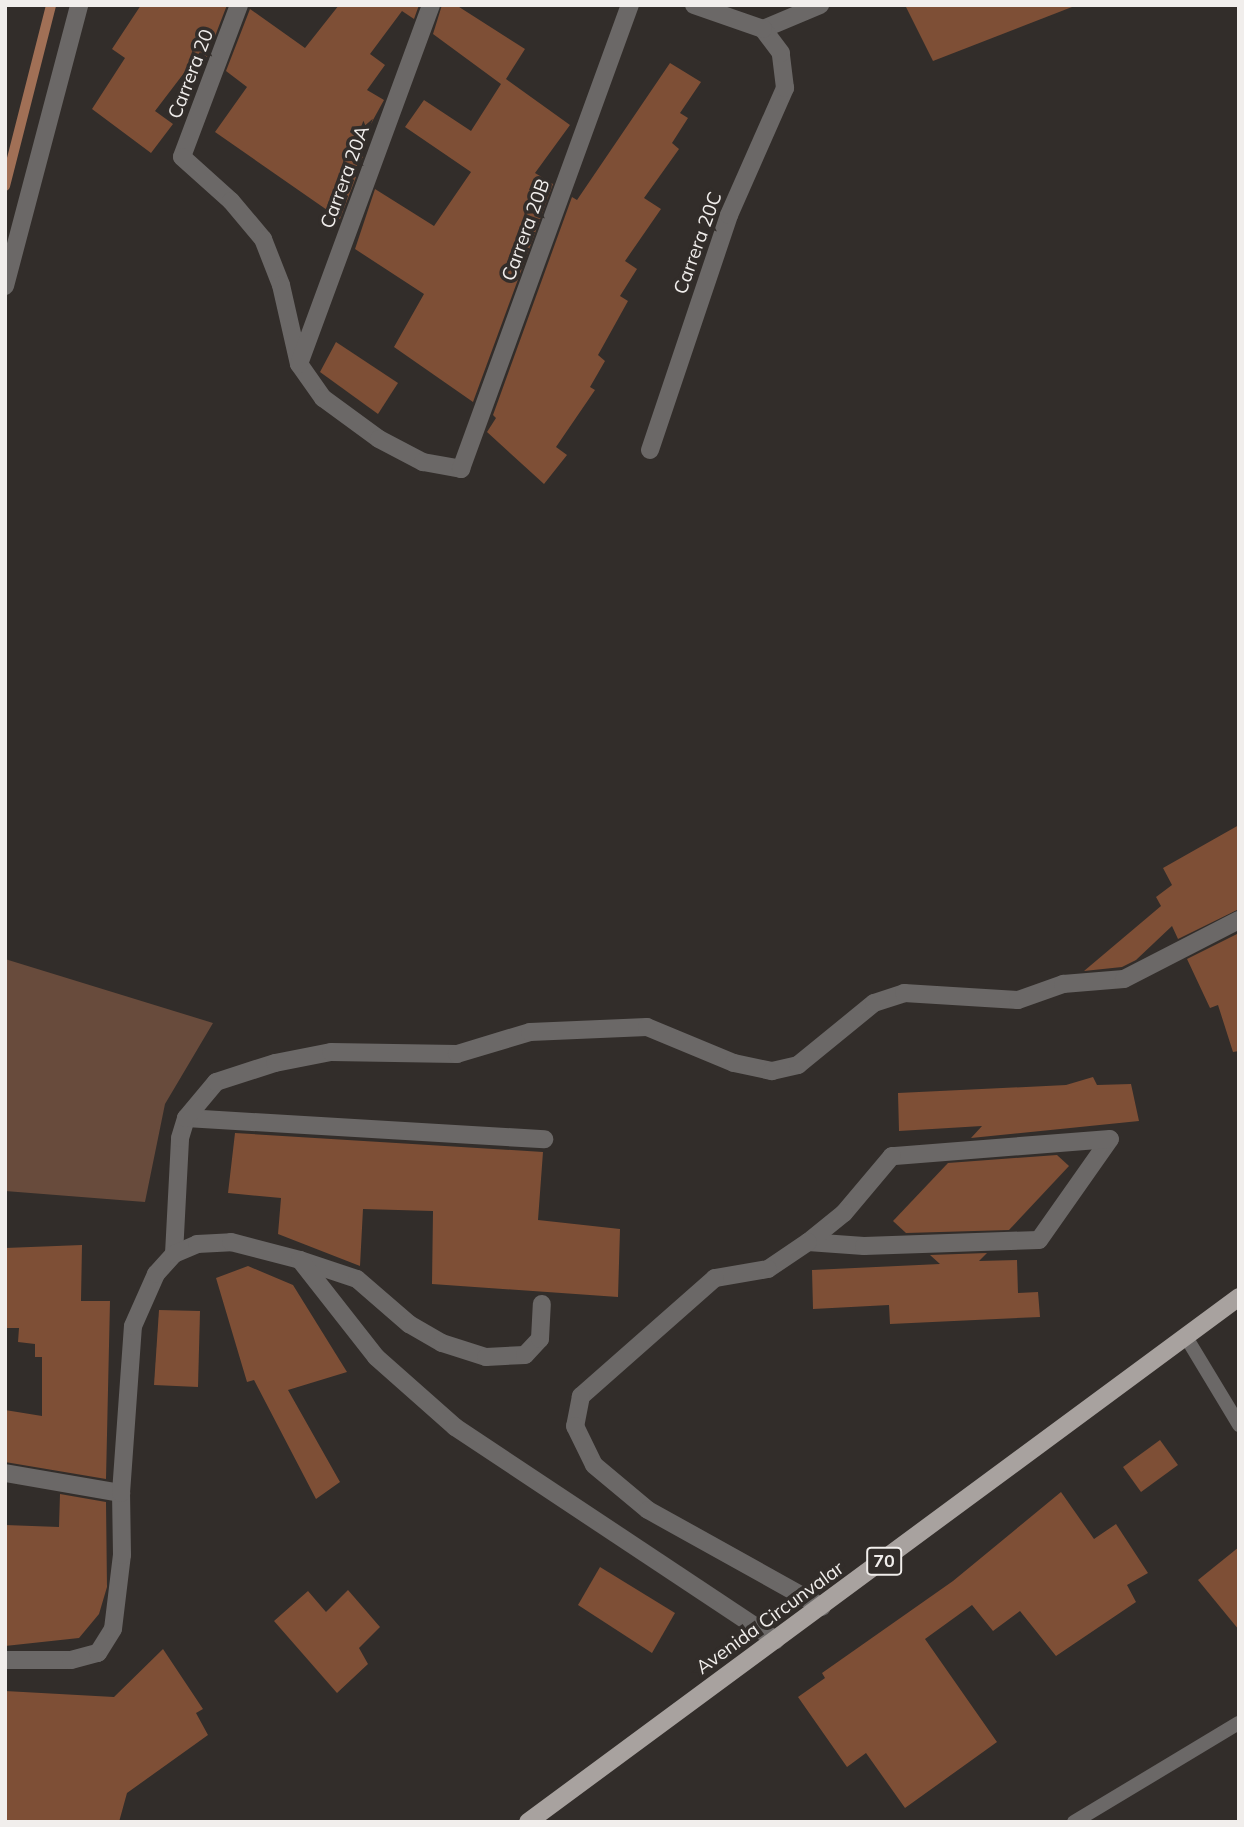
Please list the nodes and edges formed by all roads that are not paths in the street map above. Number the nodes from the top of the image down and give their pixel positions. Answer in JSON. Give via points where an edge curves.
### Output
{"nodes":[{"id":1,"x":79,"y":5,"type":"edge"},
{"id":2,"x":239,"y":5,"type":"edge"},
{"id":3,"x":431,"y":5,"type":"edge"},
{"id":4,"x":630,"y":5,"type":"edge"},
{"id":5,"x":694,"y":5,"type":"edge"},
{"id":6,"x":820,"y":5,"type":"edge"},
{"id":7,"x":763,"y":29,"type":"junction"},
{"id":8,"x":5,"y":286,"type":"edge"},
{"id":9,"x":299,"y":364,"type":"junction"},
{"id":10,"x":650,"y":450,"type":"dead end"},
{"id":11,"x":1239,"y":920,"type":"edge"},
{"id":12,"x":186,"y":1118,"type":"junction"},
{"id":13,"x":544,"y":1139,"type":"dead end"},
{"id":14,"x":808,"y":1242,"type":"junction"},
{"id":15,"x":174,"y":1254,"type":"junction"},
{"id":16,"x":300,"y":1260,"type":"junction"},
{"id":17,"x":1239,"y":1297,"type":"edge"},
{"id":18,"x":542,"y":1304,"type":"dead end"},
{"id":19,"x":1186,"y":1337,"type":"junction"},
{"id":20,"x":1239,"y":1425,"type":"edge"},
{"id":21,"x":5,"y":1473,"type":"edge"},
{"id":22,"x":121,"y":1493,"type":"junction"},
{"id":23,"x":822,"y":1607,"type":"junction"},
{"id":24,"x":776,"y":1640,"type":"junction"},
{"id":25,"x":5,"y":1660,"type":"edge"},
{"id":26,"x":1239,"y":1723,"type":"edge"},
{"id":27,"x":528,"y":1822,"type":"edge"},
{"id":28,"x":1074,"y":1822,"type":"edge"}],
"edges":[{"from":1,"to":8,"type":"street"},
{"from":2,"to":9,"type":"street","name":"Carrera 20","via":[[183,157],[231,201],[263,239],[281,285]]},
{"from":3,"to":9,"type":"street","name":"Carrera 20A"},
{"from":4,"to":9,"type":"street","name":"Carrera 20B","via":[[461,469],[423,462],[379,439],[323,398]]},
{"from":5,"to":7,"type":"street"},
{"from":6,"to":7,"type":"street"},
{"from":7,"to":10,"type":"street","name":"Carrera 20C","via":[[781,53],[785,89],[729,215]]},
{"from":11,"to":12,"type":"street","via":[[1124,979],[1063,985],[1018,1000],[905,993],[874,1003],[798,1065],[772,1071],[734,1063],[648,1027],[530,1032],[457,1054],[331,1052],[275,1063],[216,1082]]},
{"from":12,"to":13,"type":"street"},
{"from":12,"to":15,"type":"street","via":[[180,1138]]},
{"from":14,"to":14,"type":"street","via":[[864,1246],[1039,1240],[1110,1139],[892,1156],[844,1213]]},
{"from":14,"to":23,"type":"street","via":[[768,1269],[715,1278],[581,1396],[575,1426],[594,1465],[649,1510]]},
{"from":15,"to":16,"type":"street","via":[[197,1244],[231,1242]]},
{"from":15,"to":22,"type":"street","via":[[156,1274],[133,1326]]},
{"from":16,"to":18,"type":"street","via":[[357,1279],[409,1324],[442,1343],[486,1357],[525,1355],[540,1339]]},
{"from":16,"to":24,"type":"street","via":[[376,1357],[454,1427]]},
{"from":17,"to":19,"type":"main road","name":"Avenida Circunvalar","number":"70"},
{"from":19,"to":20,"type":"lane"},
{"from":19,"to":23,"type":"main road","name":"Avenida Circunvalar","number":"70"},
{"from":21,"to":22,"type":"street"},
{"from":22,"to":25,"type":"street","via":[[122,1555],[113,1629],[98,1653],[71,1661]]},
{"from":23,"to":24,"type":"main road","name":"Avenida Circunvalar","number":"70"},
{"from":24,"to":27,"type":"main road","name":"Avenida Circunvalar","number":"70"},
{"from":26,"to":28,"type":"lane"}]}
